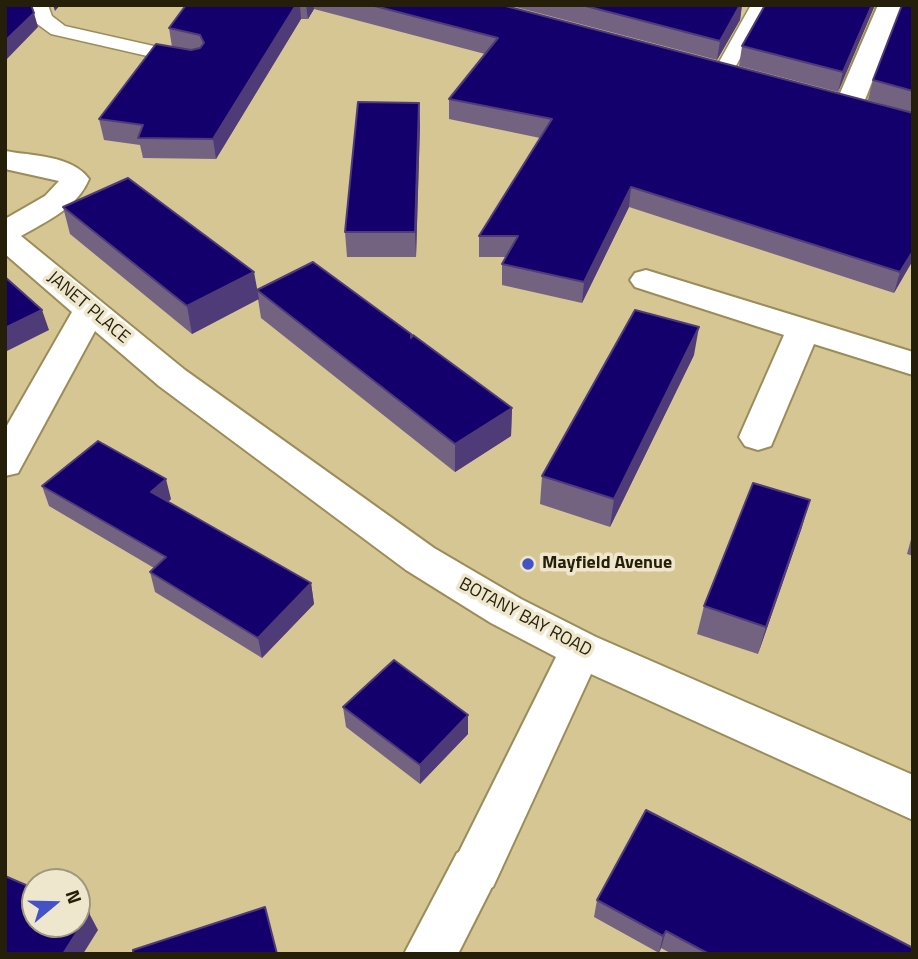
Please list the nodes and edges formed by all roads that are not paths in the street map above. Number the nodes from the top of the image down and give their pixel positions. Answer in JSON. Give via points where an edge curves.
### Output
{"nodes":[{"id":1,"x":39,"y":5,"type":"edge"},
{"id":2,"x":760,"y":5,"type":"edge"},
{"id":3,"x":890,"y":5,"type":"edge"},
{"id":4,"x":194,"y":61,"type":"edge"},
{"id":5,"x":699,"y":65,"type":"edge"},
{"id":6,"x":737,"y":75,"type":"joint"},
{"id":7,"x":874,"y":112,"type":"edge"},
{"id":8,"x":5,"y":160,"type":"edge"},
{"id":9,"x":5,"y":232,"type":"edge"},
{"id":10,"x":5,"y":238,"type":"edge"},
{"id":11,"x":646,"y":280,"type":"dead end"},
{"id":12,"x":90,"y":310,"type":"junction"},
{"id":13,"x":803,"y":330,"type":"junction"},
{"id":14,"x":913,"y":364,"type":"edge"},
{"id":15,"x":172,"y":377,"type":"joint"},
{"id":16,"x":758,"y":437,"type":"dead end"},
{"id":17,"x":5,"y":463,"type":"edge"},
{"id":18,"x":581,"y":650,"type":"junction"},
{"id":19,"x":913,"y":798,"type":"edge"},
{"id":20,"x":430,"y":954,"type":"edge"}],
"edges":[{"from":1,"to":4,"type":"lane","via":[[43,19],[58,30]]},
{"from":2,"to":6,"type":"lane"},
{"from":3,"to":7,"type":"street","via":[[836,101]]},
{"from":5,"to":6,"type":"street"},
{"from":8,"to":9,"type":"street","via":[[65,171],[74,179],[59,200]]},
{"from":10,"to":12,"type":"street","name":"JANET PLACE"},
{"from":11,"to":13,"type":"street"},
{"from":12,"to":15,"type":"street","name":"JANET PLACE"},
{"from":12,"to":17,"type":"street"},
{"from":13,"to":14,"type":"street"},
{"from":13,"to":16,"type":"street"},
{"from":15,"to":18,"type":"street","name":"BOTANY BAY ROAD","via":[[420,559]]},
{"from":18,"to":19,"type":"street","name":"BOTANY BAY ROAD"},
{"from":18,"to":20,"type":"street"}]}
